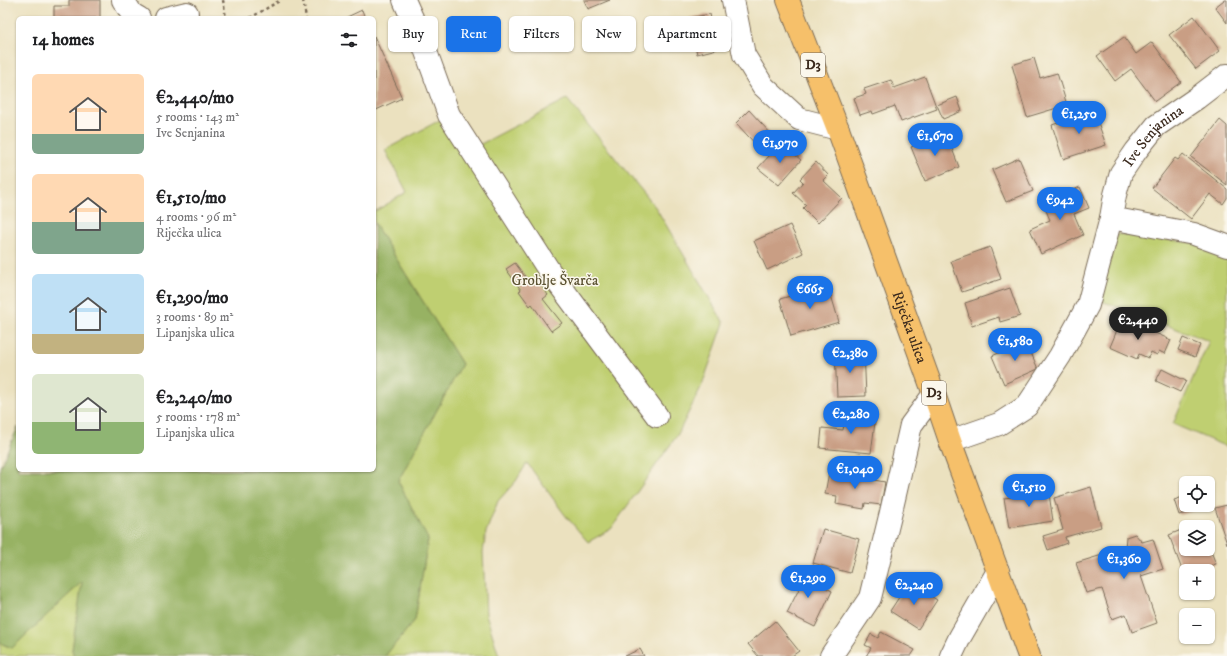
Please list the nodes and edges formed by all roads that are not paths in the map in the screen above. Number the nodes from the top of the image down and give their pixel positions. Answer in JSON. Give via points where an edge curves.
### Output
{"nodes":[{"id":1,"x":123,"y":0,"type":"edge"},
{"id":2,"x":404,"y":0,"type":"edge"},
{"id":3,"x":734,"y":0,"type":"edge"},
{"id":4,"x":788,"y":0,"type":"edge"},
{"id":5,"x":187,"y":13,"type":"dead end"},
{"id":6,"x":136,"y":16,"type":"edge"},
{"id":7,"x":174,"y":16,"type":"edge"},
{"id":8,"x":1227,"y":75,"type":"edge"},
{"id":9,"x":838,"y":129,"type":"junction"},
{"id":10,"x":1111,"y":218,"type":"junction"},
{"id":11,"x":1227,"y":246,"type":"edge"},
{"id":12,"x":934,"y":394,"type":"junction"},
{"id":13,"x":657,"y":416,"type":"dead end"},
{"id":14,"x":950,"y":441,"type":"junction"},
{"id":15,"x":998,"y":571,"type":"junction"},
{"id":16,"x":831,"y":656,"type":"edge"},
{"id":17,"x":951,"y":656,"type":"edge"},
{"id":18,"x":1029,"y":656,"type":"edge"}],
"edges":[{"from":1,"to":6,"type":"street"},
{"from":2,"to":13,"type":"street","via":[[449,115],[550,272]]},
{"from":3,"to":9,"type":"street","via":[[744,55],[763,86],[798,119]]},
{"from":4,"to":9,"type":"main road","name":"Riječka ulica","number":"D3"},
{"from":5,"to":7,"type":"street"},
{"from":8,"to":10,"type":"street","name":"Ive Senjanina","via":[[1156,126],[1136,150],[1121,173]]},
{"from":9,"to":12,"type":"main road","name":"Riječka ulica","number":"D3"},
{"from":10,"to":11,"type":"street","via":[[1194,234]]},
{"from":10,"to":14,"type":"street","name":"Ive Senjanina","via":[[1088,305],[1060,356],[1027,406],[999,424]]},
{"from":12,"to":14,"type":"main road","name":"Riječka ulica","number":"D3"},
{"from":12,"to":16,"type":"street","via":[[911,425],[870,598]]},
{"from":14,"to":15,"type":"main road","name":"Riječka ulica","number":"D3"},
{"from":15,"to":17,"type":"street"},
{"from":15,"to":18,"type":"main road","name":"Riječka ulica","number":"D3"}]}
